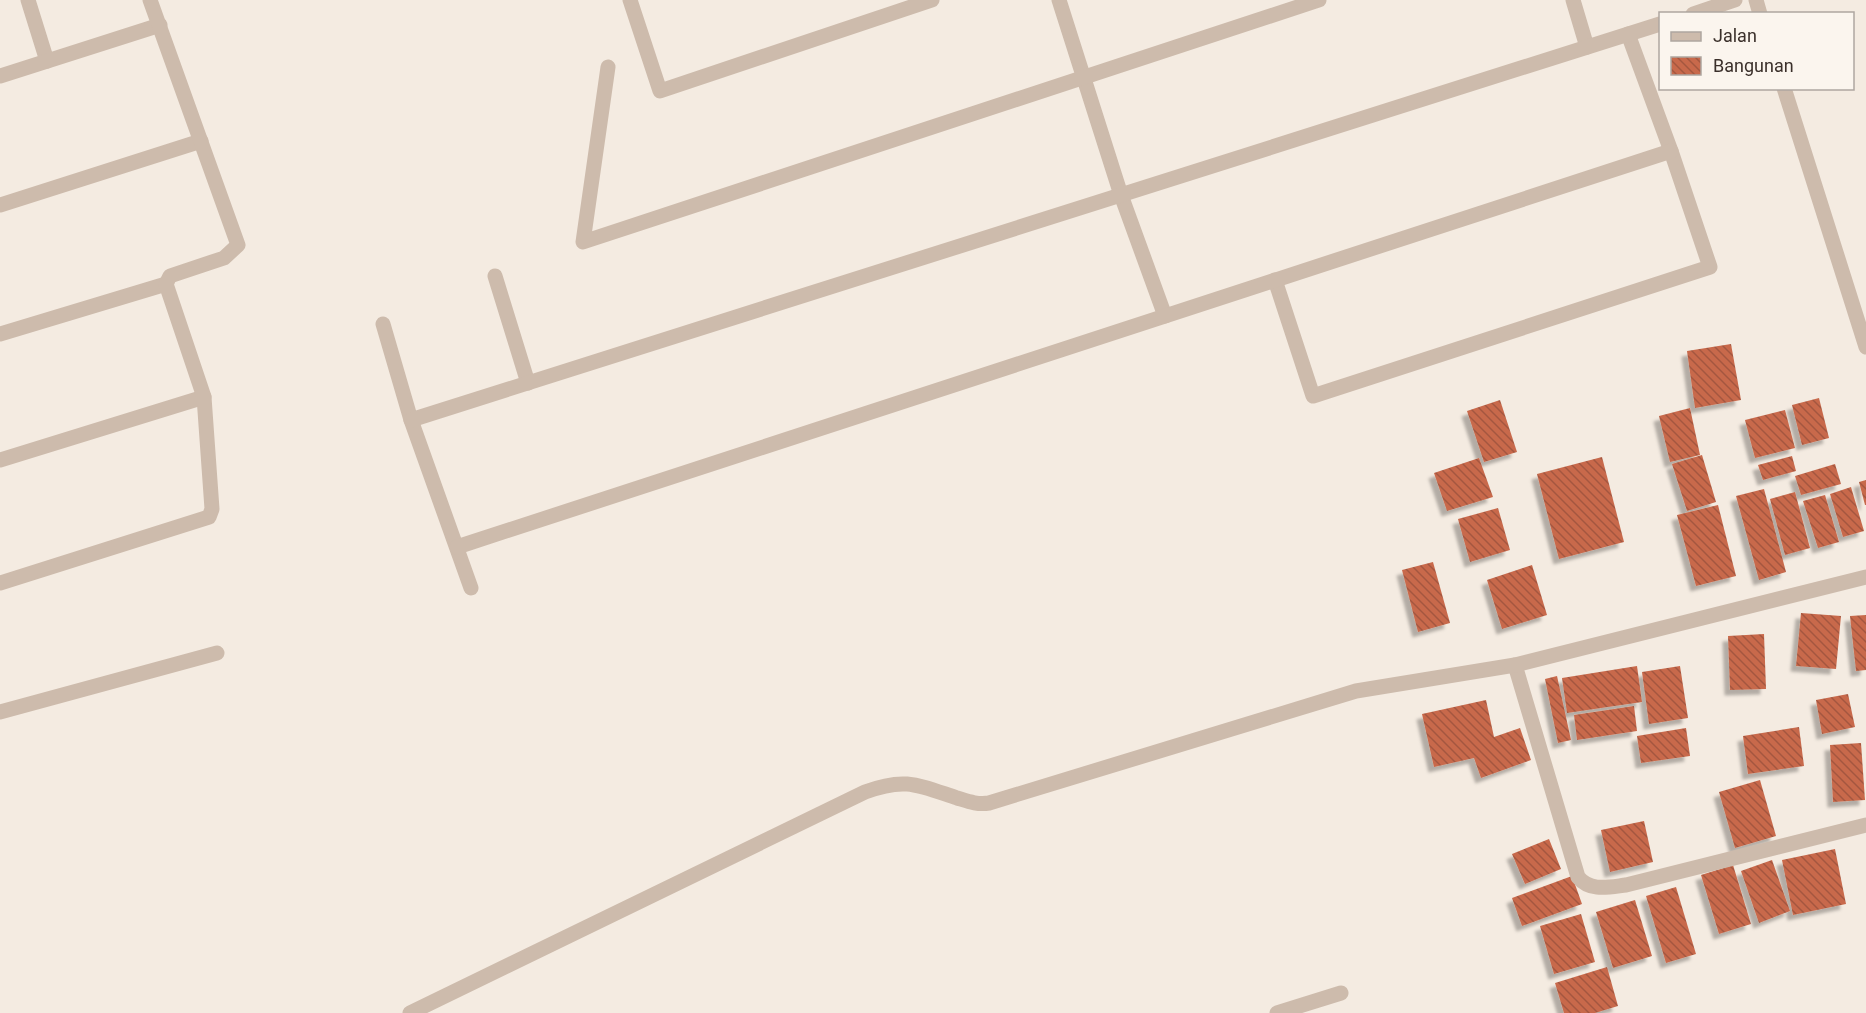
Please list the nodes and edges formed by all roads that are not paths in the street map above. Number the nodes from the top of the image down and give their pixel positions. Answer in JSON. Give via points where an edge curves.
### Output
{"nodes":[{"id":1,"x":28,"y":0,"type":"edge"},
{"id":2,"x":150,"y":0,"type":"edge"},
{"id":3,"x":630,"y":0,"type":"edge"},
{"id":4,"x":932,"y":0,"type":"edge"},
{"id":5,"x":1059,"y":0,"type":"edge"},
{"id":6,"x":1319,"y":0,"type":"edge"},
{"id":7,"x":1573,"y":0,"type":"edge"},
{"id":8,"x":1736,"y":0,"type":"edge"},
{"id":9,"x":1699,"y":12,"type":"edge"},
{"id":10,"x":1659,"y":24,"type":"edge"},
{"id":11,"x":160,"y":25,"type":"junction"},
{"id":12,"x":1628,"y":34,"type":"junction"},
{"id":13,"x":1587,"y":47,"type":"junction"},
{"id":14,"x":47,"y":61,"type":"junction"},
{"id":15,"x":608,"y":67,"type":"dead end"},
{"id":16,"x":0,"y":76,"type":"edge"},
{"id":17,"x":1085,"y":77,"type":"junction"},
{"id":18,"x":1785,"y":90,"type":"edge"},
{"id":19,"x":201,"y":141,"type":"junction"},
{"id":20,"x":1671,"y":151,"type":"junction"},
{"id":21,"x":1121,"y":195,"type":"junction"},
{"id":22,"x":0,"y":206,"type":"edge"},
{"id":23,"x":495,"y":276,"type":"dead end"},
{"id":24,"x":1275,"y":280,"type":"junction"},
{"id":25,"x":166,"y":284,"type":"junction"},
{"id":26,"x":1166,"y":316,"type":"junction"},
{"id":27,"x":383,"y":324,"type":"dead end"},
{"id":28,"x":0,"y":334,"type":"edge"},
{"id":29,"x":1866,"y":347,"type":"edge"},
{"id":30,"x":528,"y":383,"type":"junction"},
{"id":31,"x":204,"y":397,"type":"junction"},
{"id":32,"x":411,"y":420,"type":"junction"},
{"id":33,"x":0,"y":460,"type":"edge"},
{"id":34,"x":457,"y":547,"type":"junction"},
{"id":35,"x":1866,"y":577,"type":"edge"},
{"id":36,"x":0,"y":583,"type":"edge"},
{"id":37,"x":471,"y":588,"type":"dead end"},
{"id":38,"x":218,"y":652,"type":"dead end"},
{"id":39,"x":1515,"y":665,"type":"junction"},
{"id":40,"x":0,"y":712,"type":"edge"},
{"id":41,"x":1866,"y":825,"type":"edge"},
{"id":42,"x":1341,"y":993,"type":"dead end"},
{"id":43,"x":410,"y":1013,"type":"edge"},
{"id":44,"x":1277,"y":1013,"type":"edge"}],
"edges":[{"from":1,"to":14,"type":"street"},
{"from":2,"to":11,"type":"street"},
{"from":3,"to":4,"type":"street","via":[[660,91]]},
{"from":5,"to":17,"type":"street"},
{"from":6,"to":17,"type":"street"},
{"from":7,"to":13,"type":"street"},
{"from":8,"to":9,"type":"street"},
{"from":10,"to":12,"type":"street"},
{"from":11,"to":14,"type":"street"},
{"from":11,"to":19,"type":"street"},
{"from":12,"to":13,"type":"street"},
{"from":12,"to":20,"type":"street"},
{"from":13,"to":21,"type":"street"},
{"from":14,"to":16,"type":"street"},
{"from":15,"to":17,"type":"street","via":[[583,242]]},
{"from":17,"to":21,"type":"street"},
{"from":18,"to":29,"type":"street"},
{"from":19,"to":22,"type":"street"},
{"from":19,"to":25,"type":"street","via":[[238,244],[224,258],[170,276]]},
{"from":20,"to":24,"type":"street"},
{"from":20,"to":24,"type":"street","via":[[1710,267],[1313,396]]},
{"from":21,"to":26,"type":"street"},
{"from":21,"to":30,"type":"street"},
{"from":23,"to":30,"type":"street"},
{"from":24,"to":26,"type":"street"},
{"from":25,"to":28,"type":"street"},
{"from":25,"to":31,"type":"street"},
{"from":26,"to":34,"type":"street"},
{"from":27,"to":32,"type":"street"},
{"from":30,"to":32,"type":"street"},
{"from":31,"to":33,"type":"street"},
{"from":31,"to":36,"type":"street","via":[[212,509],[209,517]]},
{"from":32,"to":34,"type":"street"},
{"from":34,"to":37,"type":"street"},
{"from":35,"to":39,"type":"street"},
{"from":38,"to":40,"type":"street"},
{"from":39,"to":41,"type":"street","via":[[1577,873],[1588,886],[1626,885]]},
{"from":39,"to":43,"type":"street","via":[[1356,691],[989,803],[971,803],[918,785],[882,786]]},
{"from":42,"to":44,"type":"street"}]}
